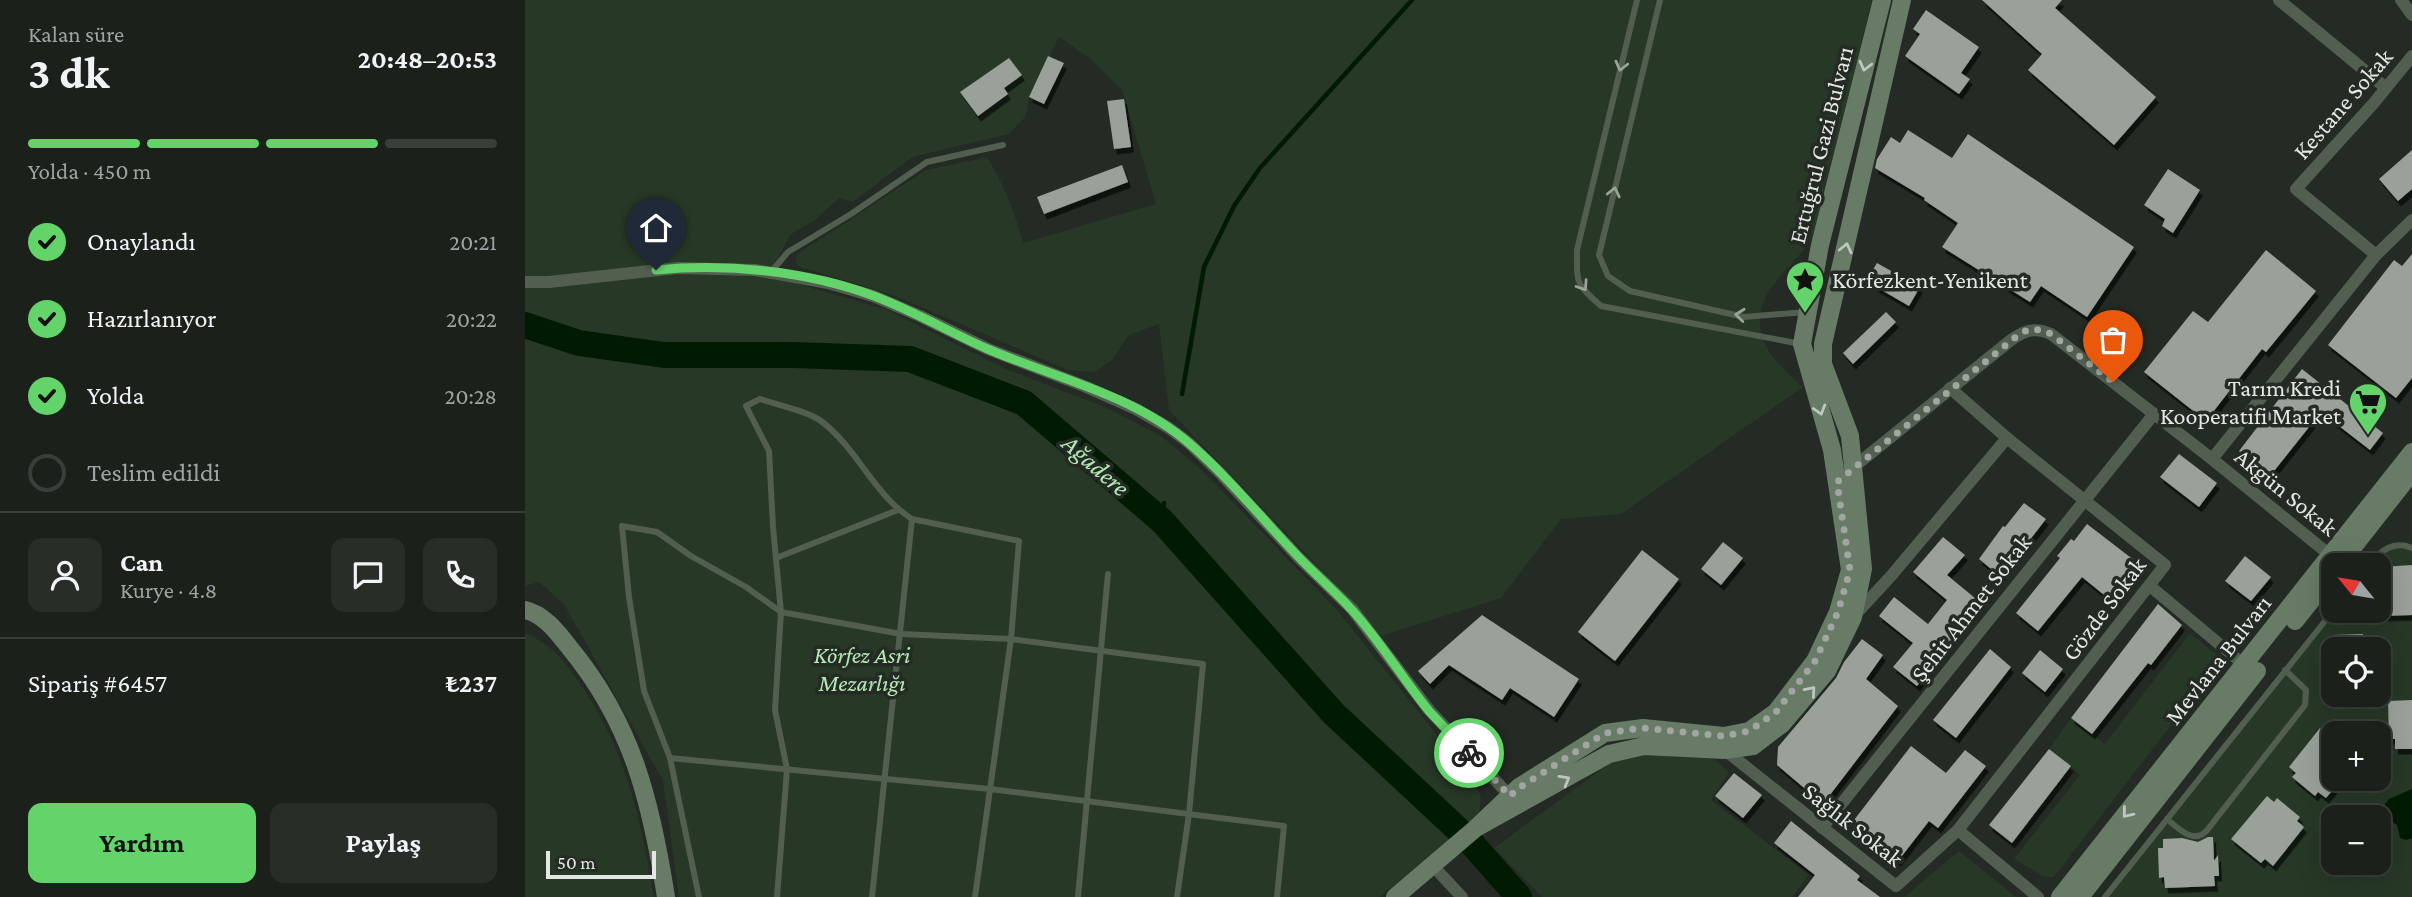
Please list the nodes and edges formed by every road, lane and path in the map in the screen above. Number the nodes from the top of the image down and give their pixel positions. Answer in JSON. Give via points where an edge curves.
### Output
{"nodes":[{"id":1,"x":1637,"y":0,"type":"edge"},
{"id":2,"x":1660,"y":0,"type":"edge"},
{"id":3,"x":1882,"y":0,"type":"edge"},
{"id":4,"x":1902,"y":0,"type":"edge"},
{"id":5,"x":2401,"y":0,"type":"edge"},
{"id":6,"x":2283,"y":1,"type":"edge"},
{"id":7,"x":2412,"y":15,"type":"edge"},
{"id":8,"x":2412,"y":56,"type":"edge"},
{"id":9,"x":2386,"y":88,"type":"junction"},
{"id":10,"x":1003,"y":145,"type":"dead end"},
{"id":11,"x":2412,"y":220,"type":"edge"},
{"id":12,"x":2376,"y":255,"type":"junction"},
{"id":13,"x":771,"y":272,"type":"junction"},
{"id":14,"x":525,"y":282,"type":"edge"},
{"id":15,"x":1808,"y":312,"type":"junction"},
{"id":16,"x":1802,"y":344,"type":"junction"},
{"id":17,"x":1951,"y":388,"type":"junction"},
{"id":18,"x":2154,"y":414,"type":"junction"},
{"id":19,"x":2007,"y":438,"type":"junction"},
{"id":20,"x":2412,"y":452,"type":"edge"},
{"id":21,"x":2212,"y":459,"type":"junction"},
{"id":22,"x":1853,"y":467,"type":"junction"},
{"id":23,"x":2412,"y":472,"type":"edge"},
{"id":24,"x":1837,"y":482,"type":"junction"},
{"id":25,"x":2084,"y":499,"type":"junction"},
{"id":26,"x":898,"y":510,"type":"junction"},
{"id":27,"x":912,"y":519,"type":"junction"},
{"id":28,"x":2412,"y":548,"type":"edge"},
{"id":29,"x":2323,"y":553,"type":"edge"},
{"id":30,"x":2343,"y":553,"type":"edge"},
{"id":31,"x":2345,"y":553,"type":"edge"},
{"id":32,"x":2381,"y":553,"type":"edge"},
{"id":33,"x":776,"y":558,"type":"junction"},
{"id":34,"x":1108,"y":574,"type":"dead end"},
{"id":35,"x":2321,"y":582,"type":"edge"},
{"id":36,"x":2150,"y":586,"type":"junction"},
{"id":37,"x":525,"y":610,"type":"edge"},
{"id":38,"x":781,"y":612,"type":"junction"},
{"id":39,"x":1846,"y":614,"type":"junction"},
{"id":40,"x":2323,"y":623,"type":"edge"},
{"id":41,"x":901,"y":634,"type":"junction"},
{"id":42,"x":1011,"y":639,"type":"junction"},
{"id":43,"x":1100,"y":651,"type":"junction"},
{"id":44,"x":2250,"y":670,"type":"junction"},
{"id":45,"x":2285,"y":670,"type":"junction"},
{"id":46,"x":1704,"y":734,"type":"junction"},
{"id":47,"x":1725,"y":750,"type":"junction"},
{"id":48,"x":670,"y":758,"type":"junction"},
{"id":49,"x":787,"y":769,"type":"junction"},
{"id":50,"x":886,"y":779,"type":"junction"},
{"id":51,"x":990,"y":789,"type":"junction"},
{"id":52,"x":1510,"y":796,"type":"junction"},
{"id":53,"x":1530,"y":800,"type":"junction"},
{"id":54,"x":1088,"y":801,"type":"junction"},
{"id":55,"x":1189,"y":814,"type":"junction"},
{"id":56,"x":2167,"y":819,"type":"junction"},
{"id":57,"x":1476,"y":828,"type":"junction"},
{"id":58,"x":1822,"y":828,"type":"junction"},
{"id":59,"x":1958,"y":830,"type":"junction"},
{"id":60,"x":1433,"y":866,"type":"junction"},
{"id":61,"x":666,"y":897,"type":"edge"},
{"id":62,"x":699,"y":897,"type":"edge"},
{"id":63,"x":776,"y":897,"type":"edge"},
{"id":64,"x":872,"y":897,"type":"edge"},
{"id":65,"x":975,"y":897,"type":"edge"},
{"id":66,"x":1078,"y":897,"type":"edge"},
{"id":67,"x":1177,"y":897,"type":"edge"},
{"id":68,"x":1277,"y":897,"type":"edge"},
{"id":69,"x":1395,"y":897,"type":"edge"},
{"id":70,"x":1462,"y":897,"type":"edge"},
{"id":71,"x":2038,"y":897,"type":"edge"},
{"id":72,"x":2060,"y":897,"type":"edge"},
{"id":73,"x":2080,"y":897,"type":"edge"},
{"id":74,"x":2105,"y":897,"type":"edge"}],
"edges":[{"from":1,"to":16,"type":"lane","one_way":true,"via":[[1577,250],[1577,280],[1601,306]]},
{"from":15,"to":2,"type":"lane","one_way":true,"via":[[1744,317],[1630,291],[1608,276],[1599,255]]},
{"from":3,"to":15,"type":"main road","name":"Ertuğrul Gazi Bulvarı","one_way":true,"via":[[1820,245]]},
{"from":22,"to":4,"type":"main road","name":"Ertuğrul Gazi Bulvarı","one_way":true,"via":[[1850,436],[1823,364],[1823,344]]},
{"from":5,"to":7,"type":"street"},
{"from":6,"to":9,"type":"street"},
{"from":8,"to":9,"type":"street","name":"Kestane Sokak"},
{"from":9,"to":12,"type":"street","name":"Kestane Sokak","via":[[2296,189]]},
{"from":10,"to":13,"type":"lane","via":[[927,162],[788,252]]},
{"from":11,"to":12,"type":"street"},
{"from":12,"to":21,"type":"street"},
{"from":13,"to":14,"type":"street","via":[[677,268]]},
{"from":13,"to":52,"type":"street","via":[[873,296],[1136,409],[1169,428],[1220,473],[1352,609],[1429,710]]},
{"from":15,"to":16,"type":"main road","name":"Ertuğrul Gazi Bulvarı"},
{"from":16,"to":24,"type":"main road","one_way":true},
{"from":17,"to":18,"type":"street","name":"Akgün Sokak","via":[[2022,332],[2041,330]]},
{"from":17,"to":19,"type":"street","name":"Gözde Sokak"},
{"from":17,"to":22,"type":"street","name":"Akgün Sokak"},
{"from":18,"to":21,"type":"street","name":"Akgün Sokak"},
{"from":18,"to":25,"type":"street","name":"Şehit Ahmet Sokak"},
{"from":19,"to":25,"type":"street","name":"Gözde Sokak"},
{"from":19,"to":39,"type":"street","via":[[1891,576]]},
{"from":20,"to":30,"type":"main road","name":"Mevlana Bulvarı"},
{"from":21,"to":29,"type":"street","name":"Akgün Sokak"},
{"from":22,"to":24,"type":"street","name":"Akgün Sokak"},
{"from":22,"to":39,"type":"main road","name":"Ertuğrul Gazi Bulvarı","via":[[1863,569]]},
{"from":23,"to":31,"type":"main road","name":"Mevlana Bulvarı"},
{"from":24,"to":39,"type":"main road","via":[[1850,570]]},
{"from":25,"to":36,"type":"street","name":"Gözde Sokak","via":[[2165,565]]},
{"from":25,"to":58,"type":"street","name":"Şehit Ahmet Sokak"},
{"from":26,"to":27,"type":"lane"},
{"from":26,"to":33,"type":"lane"},
{"from":26,"to":33,"type":"lane","via":[[842,440],[819,419],[760,399],[746,406],[769,451]]},
{"from":27,"to":41,"type":"lane"},
{"from":27,"to":42,"type":"lane","via":[[1019,541]]},
{"from":28,"to":32,"type":"lane","via":[[2395,544]]},
{"from":33,"to":38,"type":"lane"},
{"from":34,"to":43,"type":"lane"},
{"from":35,"to":44,"type":"main road","name":"Mevlana Bulvarı"},
{"from":36,"to":44,"type":"street"},
{"from":36,"to":59,"type":"street","name":"Gözde Sokak"},
{"from":37,"to":61,"type":"main road","via":[[556,630],[617,716],[648,803]]},
{"from":38,"to":41,"type":"lane"},
{"from":38,"to":48,"type":"lane","via":[[657,532],[622,526],[644,691]]},
{"from":38,"to":49,"type":"lane","via":[[775,710]]},
{"from":39,"to":46,"type":"main road","via":[[1776,712],[1749,731]]},
{"from":47,"to":39,"type":"main road","one_way":true,"via":[[1753,746],[1783,724],[1827,671]]},
{"from":40,"to":45,"type":"lane"},
{"from":41,"to":42,"type":"lane"},
{"from":41,"to":50,"type":"lane"},
{"from":42,"to":43,"type":"lane"},
{"from":42,"to":51,"type":"lane"},
{"from":43,"to":54,"type":"lane"},
{"from":43,"to":55,"type":"lane","via":[[1203,664]]},
{"from":44,"to":72,"type":"main road","name":"Mevlana Bulvarı","one_way":true},
{"from":44,"to":73,"type":"main road","name":"Mevlana Bulvarı"},
{"from":45,"to":56,"type":"lane"},
{"from":45,"to":56,"type":"lane","via":[[2306,690],[2305,705],[2204,834],[2190,836]]},
{"from":46,"to":47,"type":"street","name":"Sağlık Sokak"},
{"from":46,"to":52,"type":"main road","via":[[1643,728],[1605,733]]},
{"from":53,"to":47,"type":"main road","one_way":true,"via":[[1609,754],[1644,746]]},
{"from":47,"to":58,"type":"street","name":"Sağlık Sokak"},
{"from":48,"to":49,"type":"lane"},
{"from":48,"to":62,"type":"lane"},
{"from":49,"to":50,"type":"lane"},
{"from":49,"to":63,"type":"lane"},
{"from":50,"to":51,"type":"lane"},
{"from":50,"to":64,"type":"lane"},
{"from":51,"to":54,"type":"lane"},
{"from":51,"to":65,"type":"lane"},
{"from":52,"to":53,"type":"street"},
{"from":52,"to":57,"type":"main road"},
{"from":53,"to":57,"type":"main road"},
{"from":54,"to":55,"type":"lane"},
{"from":54,"to":66,"type":"lane"},
{"from":55,"to":67,"type":"lane"},
{"from":55,"to":68,"type":"lane","via":[[1285,826]]},
{"from":56,"to":74,"type":"lane"},
{"from":57,"to":60,"type":"main road"},
{"from":58,"to":59,"type":"street","name":"Sağlık Sokak","via":[[1896,886]]},
{"from":59,"to":71,"type":"street"},
{"from":60,"to":69,"type":"main road"},
{"from":60,"to":70,"type":"street"}]}
